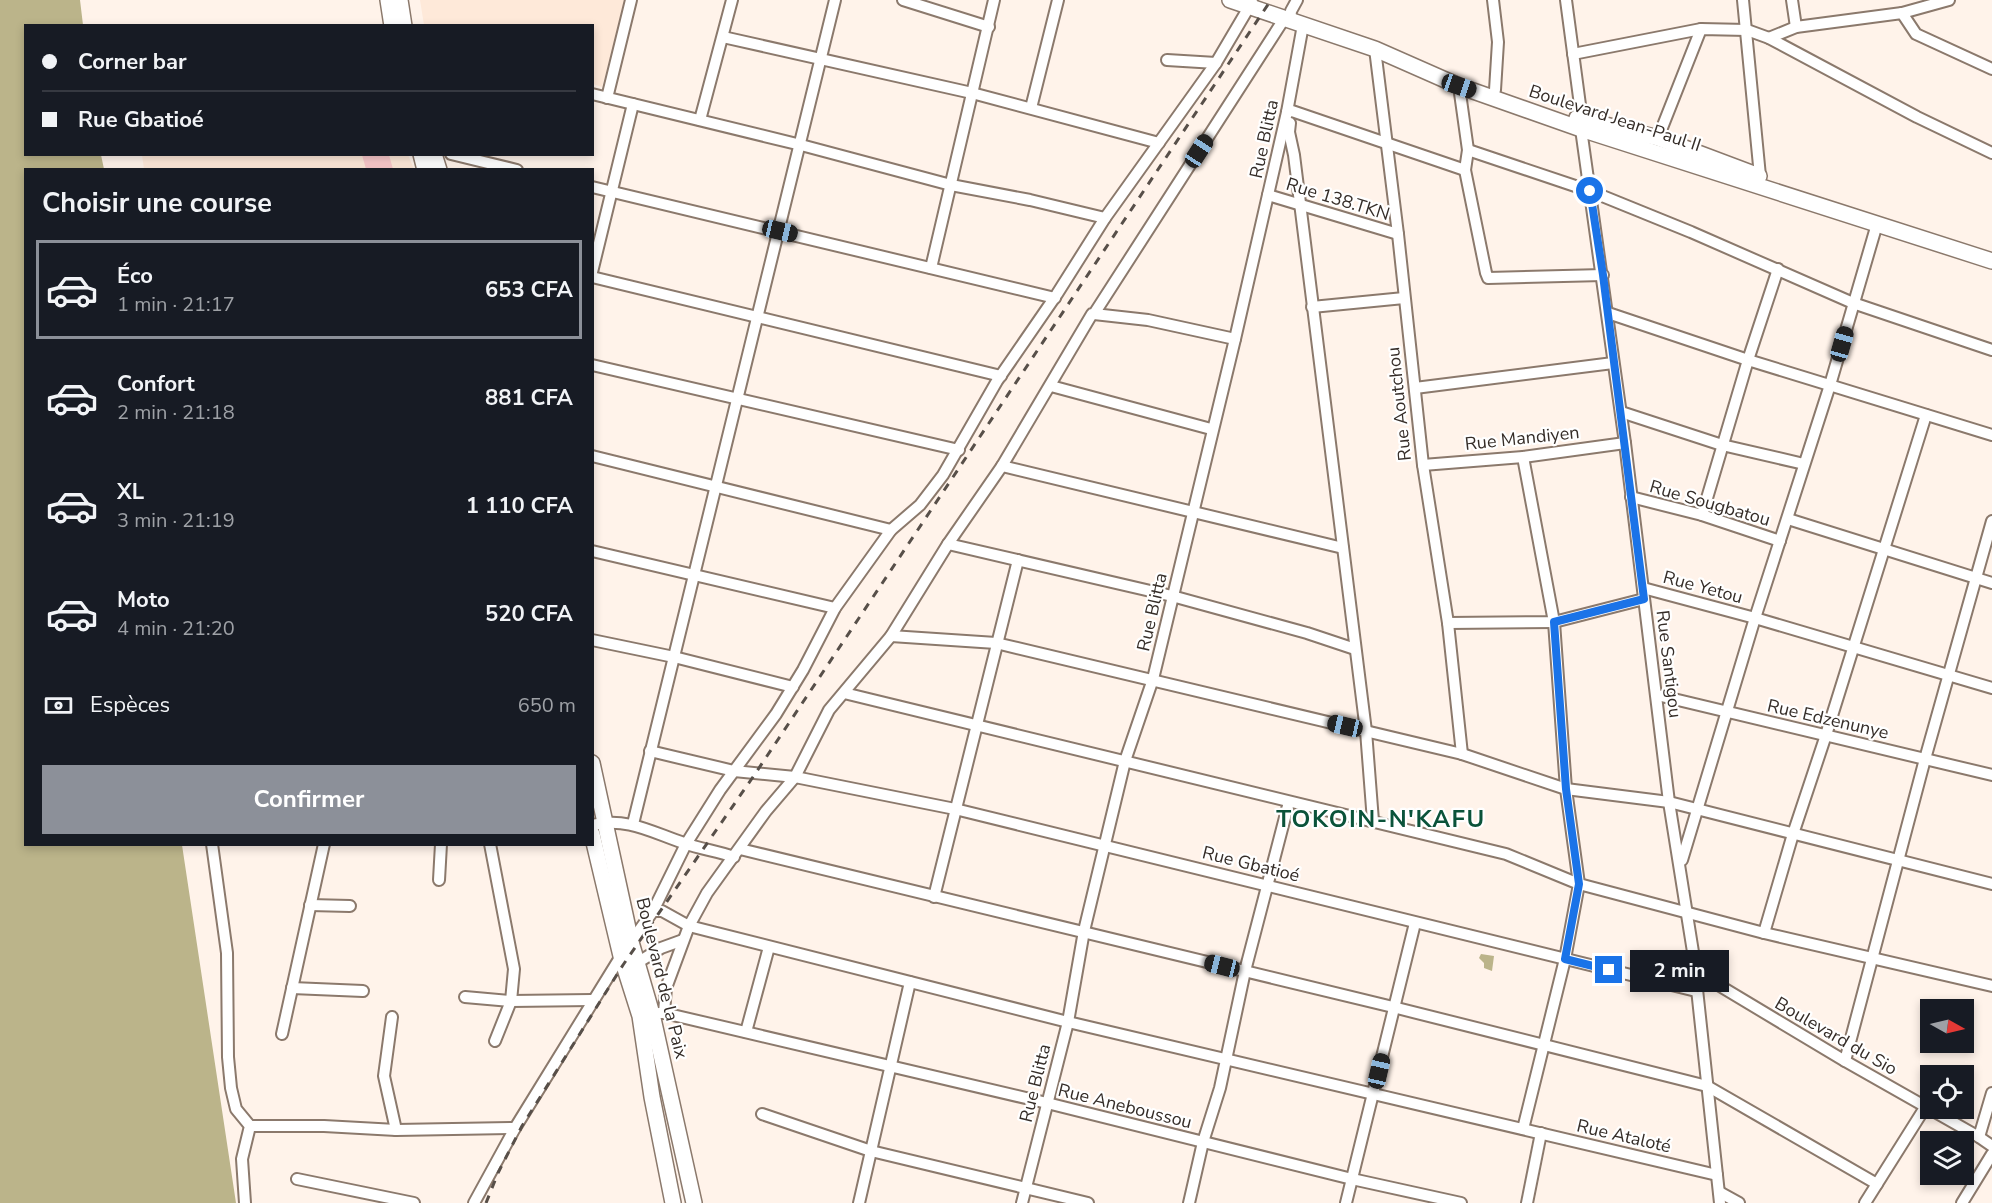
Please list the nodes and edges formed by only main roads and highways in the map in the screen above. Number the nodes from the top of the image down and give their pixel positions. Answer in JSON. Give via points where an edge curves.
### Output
{"nodes":[{"id":1,"x":388,"y":0,"type":"edge"},
{"id":2,"x":400,"y":0,"type":"edge"},
{"id":3,"x":1230,"y":0,"type":"edge"},
{"id":4,"x":1252,"y":2,"type":"edge"},
{"id":5,"x":1293,"y":15,"type":"edge"},
{"id":6,"x":392,"y":24,"type":"edge"},
{"id":7,"x":404,"y":24,"type":"edge"},
{"id":8,"x":1582,"y":125,"type":"junction"},
{"id":9,"x":1992,"y":255,"type":"edge"},
{"id":10,"x":1992,"y":261,"type":"edge"},
{"id":11,"x":594,"y":780,"type":"edge"},
{"id":12,"x":599,"y":823,"type":"edge"},
{"id":13,"x":594,"y":840,"type":"edge"},
{"id":14,"x":631,"y":953,"type":"junction"},
{"id":15,"x":652,"y":1014,"type":"junction"},
{"id":16,"x":680,"y":1140,"type":"junction"},
{"id":17,"x":661,"y":1144,"type":"junction"},
{"id":18,"x":673,"y":1203,"type":"edge"},
{"id":19,"x":694,"y":1203,"type":"edge"}],
"edges":[{"from":1,"to":6,"type":"main road"},
{"from":2,"to":7,"type":"main road"},
{"from":3,"to":4,"type":"main road","name":"Boulevard Jean-Paul II"},
{"from":4,"to":5,"type":"main road","name":"Boulevard Jean-Paul II"},
{"from":5,"to":8,"type":"main road","name":"Boulevard Jean-Paul II","via":[[1367,39]]},
{"from":5,"to":8,"type":"main road","name":"Boulevard Jean-Paul II","via":[[1459,86]]},
{"from":8,"to":9,"type":"main road","name":"Boulevard Jean-Paul II","via":[[1659,138]]},
{"from":8,"to":10,"type":"main road","name":"Boulevard Jean-Paul II"},
{"from":11,"to":12,"type":"main road","name":"Boulevard de la Paix"},
{"from":12,"to":14,"type":"main road","name":"Boulevard de la Paix"},
{"from":13,"to":14,"type":"main road","name":"Boulevard de la Paix"},
{"from":14,"to":15,"type":"main road","name":"Boulevard de la Paix"},
{"from":15,"to":16,"type":"main road","name":"Boulevard de la Paix"},
{"from":15,"to":17,"type":"main road","name":"Boulevard de la Paix"},
{"from":16,"to":17,"type":"main road"},
{"from":16,"to":19,"type":"main road","name":"Boulevard de la Paix"},
{"from":17,"to":18,"type":"main road","name":"Boulevard de la Paix"}]}
